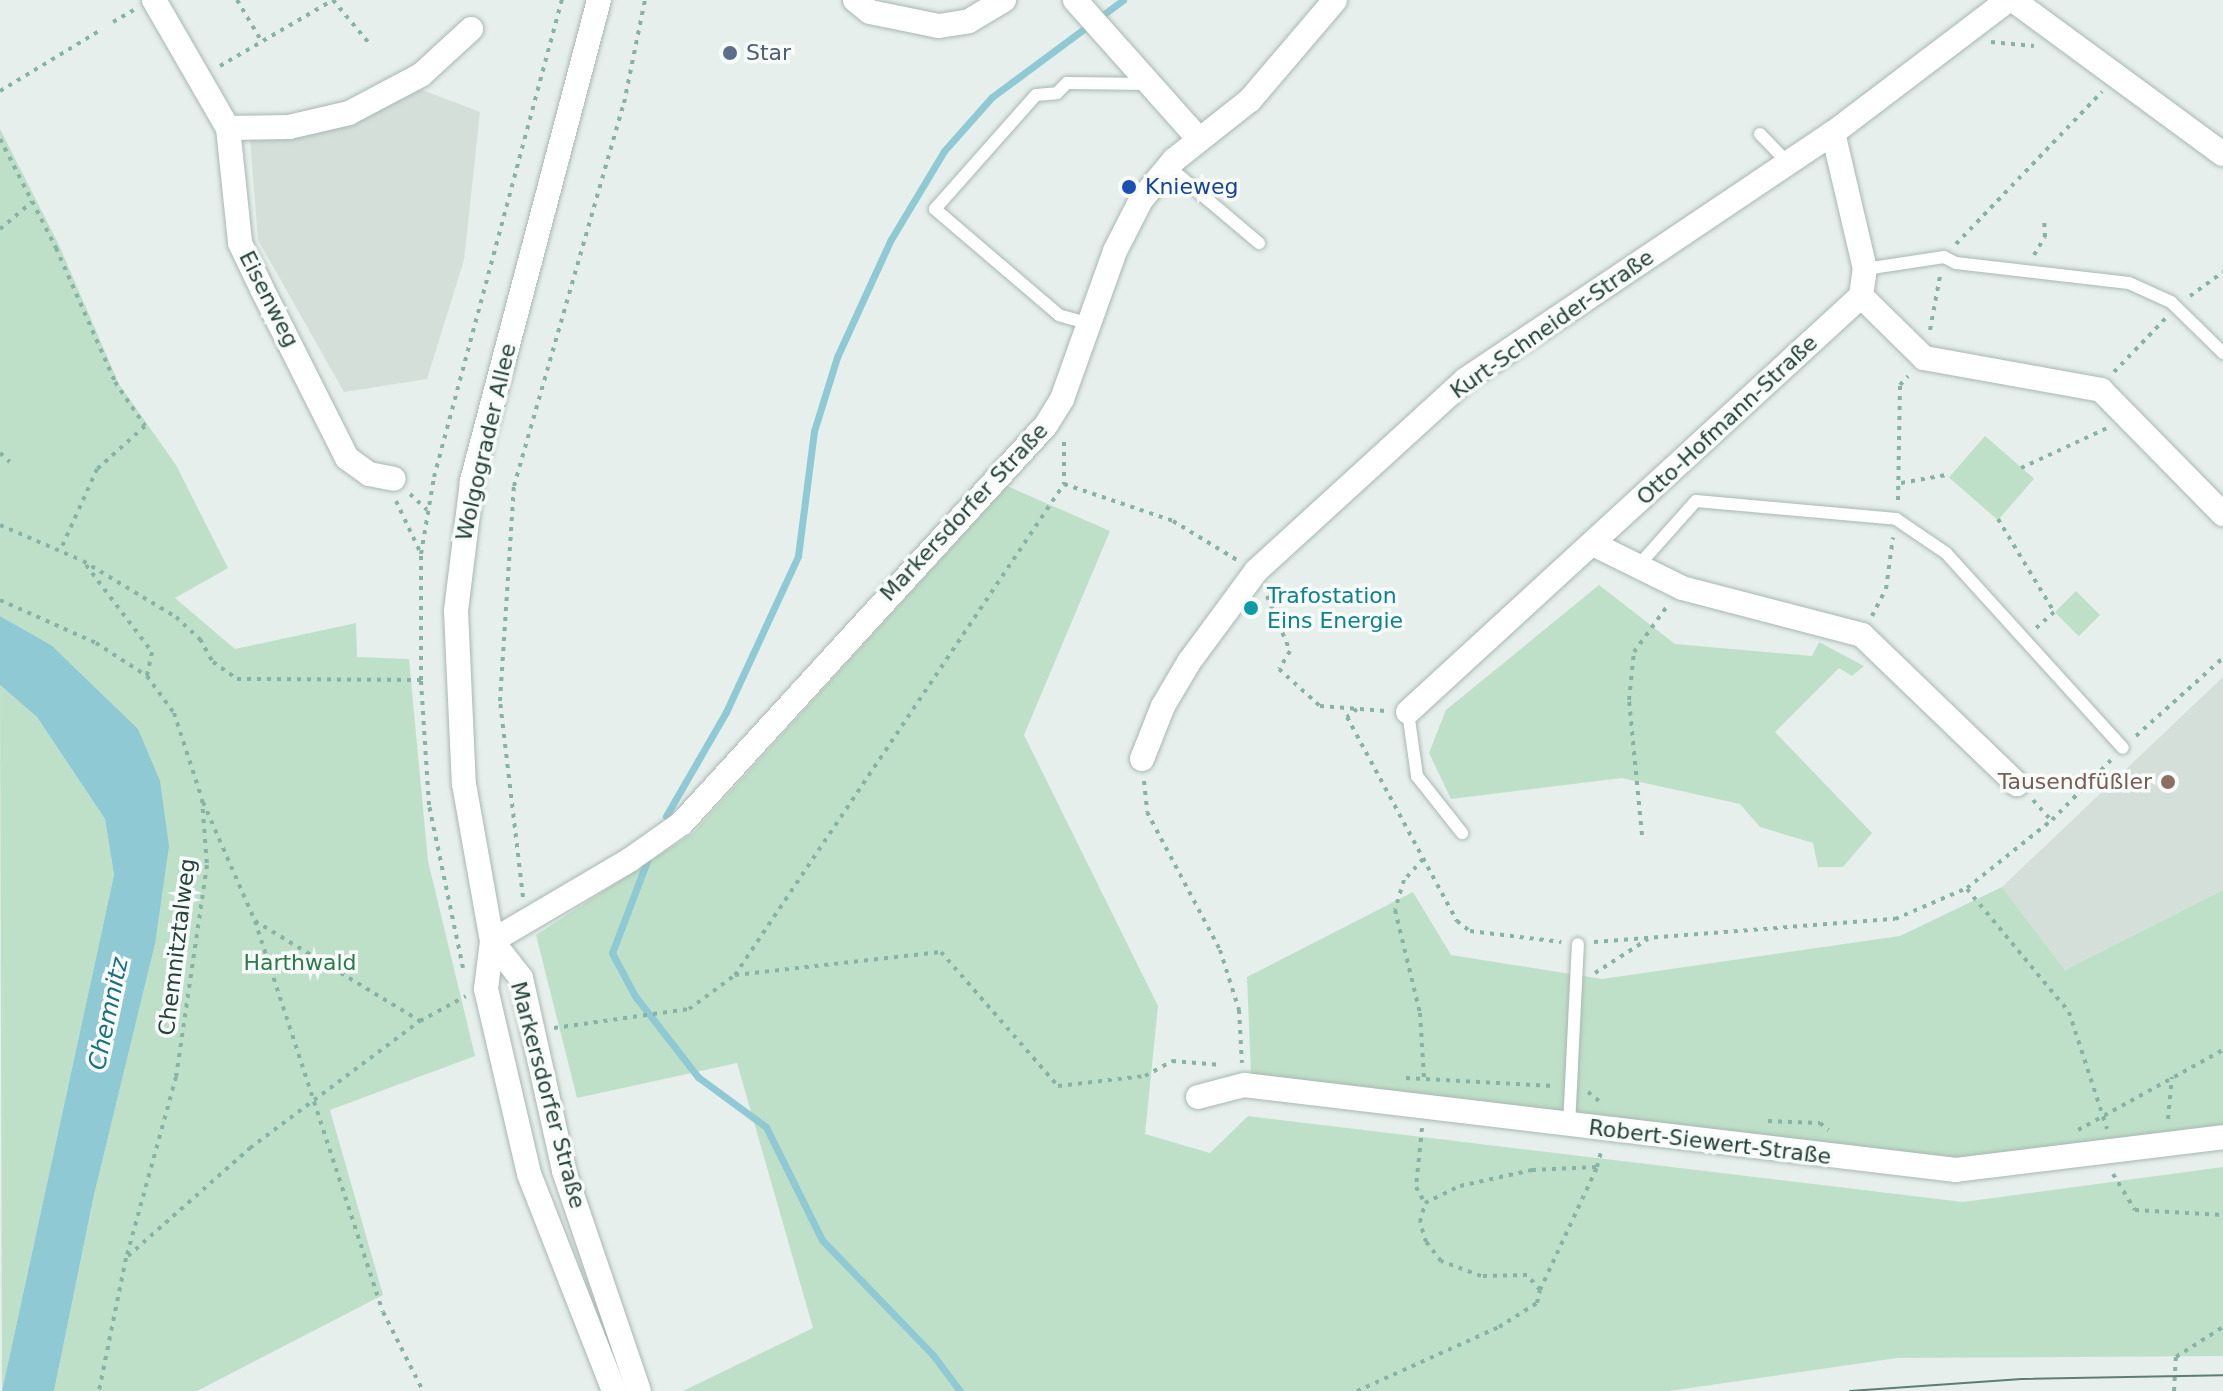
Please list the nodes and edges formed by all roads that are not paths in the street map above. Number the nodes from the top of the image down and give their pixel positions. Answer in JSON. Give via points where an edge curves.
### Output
{"nodes":[{"id":1,"x":154,"y":0,"type":"edge"},
{"id":2,"x":599,"y":0,"type":"edge"},
{"id":3,"x":855,"y":0,"type":"edge"},
{"id":4,"x":1004,"y":0,"type":"edge"},
{"id":5,"x":1335,"y":0,"type":"edge"},
{"id":6,"x":2010,"y":0,"type":"edge"},
{"id":7,"x":1082,"y":5,"type":"edge"},
{"id":8,"x":471,"y":29,"type":"dead end"},
{"id":9,"x":1152,"y":84,"type":"junction"},
{"id":10,"x":228,"y":128,"type":"junction"},
{"id":11,"x":1833,"y":133,"type":"junction"},
{"id":12,"x":1760,"y":134,"type":"dead end"},
{"id":13,"x":1199,"y":139,"type":"junction"},
{"id":14,"x":2223,"y":154,"type":"edge"},
{"id":15,"x":1788,"y":163,"type":"junction"},
{"id":16,"x":1169,"y":167,"type":"junction"},
{"id":17,"x":1259,"y":243,"type":"dead end"},
{"id":18,"x":1865,"y":269,"type":"junction"},
{"id":19,"x":1861,"y":296,"type":"junction"},
{"id":20,"x":1090,"y":324,"type":"junction"},
{"id":21,"x":2223,"y":353,"type":"edge"},
{"id":22,"x":394,"y":479,"type":"road end"},
{"id":23,"x":2223,"y":514,"type":"edge"},
{"id":24,"x":1593,"y":544,"type":"junction"},
{"id":25,"x":1638,"y":566,"type":"junction"},
{"id":26,"x":1408,"y":712,"type":"joint"},
{"id":27,"x":2123,"y":748,"type":"road end"},
{"id":28,"x":1142,"y":759,"type":"road end"},
{"id":29,"x":2017,"y":784,"type":"dead end"},
{"id":30,"x":1462,"y":833,"type":"dead end"},
{"id":31,"x":492,"y":941,"type":"junction"},
{"id":32,"x":1578,"y":944,"type":"road end"},
{"id":33,"x":1198,"y":1097,"type":"dead end"},
{"id":34,"x":1569,"y":1126,"type":"junction"},
{"id":35,"x":2223,"y":1137,"type":"edge"},
{"id":36,"x":614,"y":1391,"type":"edge"},
{"id":37,"x":639,"y":1391,"type":"edge"}],
"edges":[{"from":1,"to":10,"type":"street","name":"Eisenweg"},
{"from":2,"to":31,"type":"street","name":"Wolgograder Allee","via":[[472,482],[461,543],[457,696],[464,784]]},
{"from":3,"to":4,"type":"street","via":[[870,12],[939,26],[969,21]]},
{"from":5,"to":13,"type":"street","name":"Markersdorfer Straße","via":[[1250,100]]},
{"from":6,"to":11,"type":"street","name":"Kurt-Schneider-Straße"},
{"from":6,"to":14,"type":"street"},
{"from":7,"to":9,"type":"street"},
{"from":8,"to":10,"type":"street","via":[[421,75],[349,113],[289,127]]},
{"from":9,"to":13,"type":"street"},
{"from":9,"to":20,"type":"lane","via":[[1067,83],[1057,93],[1036,95],[935,209],[1059,315]]},
{"from":10,"to":22,"type":"street","name":"Eisenweg","via":[[246,255],[347,458],[369,474]]},
{"from":11,"to":15,"type":"street","name":"Kurt-Schneider-Straße"},
{"from":11,"to":18,"type":"street"},
{"from":12,"to":15,"type":"lane"},
{"from":13,"to":16,"type":"street","name":"Markersdorfer Straße"},
{"from":15,"to":28,"type":"street","name":"Kurt-Schneider-Straße","via":[[1465,380],[1256,571],[1189,662],[1163,706]]},
{"from":16,"to":17,"type":"lane"},
{"from":16,"to":20,"type":"street","name":"Markersdorfer Straße","via":[[1141,200],[1115,251]]},
{"from":18,"to":19,"type":"street"},
{"from":18,"to":21,"type":"lane","via":[[1944,257],[1956,263],[2149,289],[2171,302]]},
{"from":19,"to":23,"type":"street","via":[[1924,358],[2101,390]]},
{"from":19,"to":24,"type":"street","name":"Otto-Hofmann-Straße"},
{"from":20,"to":31,"type":"street","name":"Markersdorfer Straße","via":[[1062,399],[1046,425],[682,823]]},
{"from":24,"to":25,"type":"street"},
{"from":24,"to":26,"type":"street","name":"Otto-Hofmann-Straße"},
{"from":25,"to":27,"type":"lane","via":[[1696,501],[1896,519],[1946,553]]},
{"from":25,"to":29,"type":"street","via":[[1682,588],[1862,635]]},
{"from":26,"to":30,"type":"lane","via":[[1417,776]]},
{"from":31,"to":36,"type":"street","name":"Markersdorfer Straße","via":[[486,989],[529,1174]]},
{"from":31,"to":37,"type":"street","name":"Markersdorfer Straße","via":[[521,978],[564,1171]]},
{"from":32,"to":34,"type":"lane"},
{"from":33,"to":34,"type":"street","name":"Robert-Siewert-Straße","via":[[1247,1073]]},
{"from":34,"to":35,"type":"street","name":"Robert-Siewert-Straße","via":[[1956,1170],[2106,1146]]}]}
